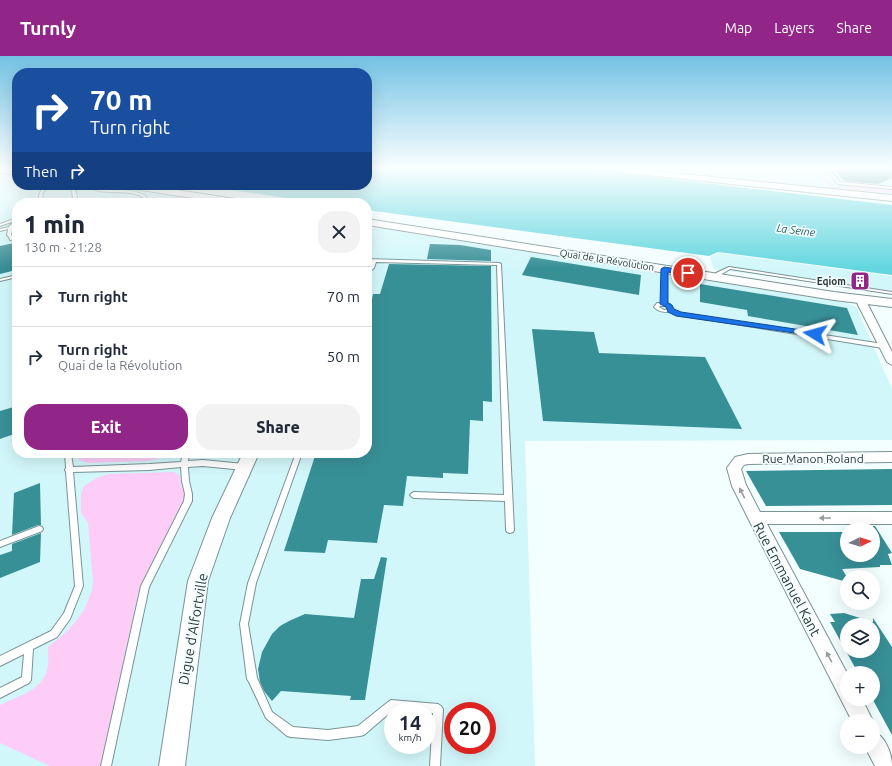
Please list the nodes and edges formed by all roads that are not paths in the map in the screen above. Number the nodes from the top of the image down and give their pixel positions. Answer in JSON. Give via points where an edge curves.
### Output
{"nodes":[{"id":1,"x":12,"y":221,"type":"edge"},
{"id":2,"x":372,"y":223,"type":"edge"},
{"id":3,"x":0,"y":225,"type":"edge"},
{"id":4,"x":12,"y":226,"type":"edge"},
{"id":5,"x":0,"y":230,"type":"edge"},
{"id":6,"x":10,"y":230,"type":"junction"},
{"id":7,"x":12,"y":239,"type":"edge"},
{"id":8,"x":374,"y":260,"type":"joint"},
{"id":9,"x":372,"y":268,"type":"edge"},
{"id":10,"x":664,"y":269,"type":"junction"},
{"id":11,"x":12,"y":277,"type":"edge"},
{"id":12,"x":718,"y":278,"type":"junction"},
{"id":13,"x":0,"y":280,"type":"edge"},
{"id":14,"x":892,"y":293,"type":"edge"},
{"id":15,"x":865,"y":300,"type":"junction"},
{"id":16,"x":664,"y":304,"type":"junction"},
{"id":17,"x":892,"y":304,"type":"edge"},
{"id":18,"x":670,"y":310,"type":"junction"},
{"id":19,"x":883,"y":346,"type":"junction"},
{"id":20,"x":892,"y":362,"type":"edge"},
{"id":21,"x":892,"y":457,"type":"edge"},
{"id":22,"x":68,"y":458,"type":"edge"},
{"id":23,"x":185,"y":458,"type":"edge"},
{"id":24,"x":297,"y":458,"type":"edge"},
{"id":25,"x":248,"y":460,"type":"edge"},
{"id":26,"x":183,"y":464,"type":"junction"},
{"id":27,"x":736,"y":464,"type":"joint"},
{"id":28,"x":68,"y":470,"type":"junction"},
{"id":29,"x":414,"y":495,"type":"dead end"},
{"id":30,"x":508,"y":498,"type":"junction"},
{"id":31,"x":755,"y":518,"type":"junction"},
{"id":32,"x":892,"y":518,"type":"edge"},
{"id":33,"x":39,"y":529,"type":"dead end"},
{"id":34,"x":510,"y":530,"type":"dead end"},
{"id":35,"x":0,"y":544,"type":"edge"},
{"id":36,"x":29,"y":647,"type":"junction"},
{"id":37,"x":0,"y":661,"type":"edge"},
{"id":38,"x":840,"y":679,"type":"edge"},
{"id":39,"x":0,"y":693,"type":"edge"},
{"id":40,"x":880,"y":754,"type":"edge"},
{"id":41,"x":106,"y":766,"type":"edge"},
{"id":42,"x":172,"y":766,"type":"edge"},
{"id":43,"x":435,"y":766,"type":"edge"},
{"id":44,"x":886,"y":766,"type":"edge"}],
"edges":[{"from":1,"to":3,"type":"lane"},
{"from":2,"to":10,"type":"main road","name":"Quai de la Révolution"},
{"from":4,"to":6,"type":"lane"},
{"from":5,"to":6,"type":"lane"},
{"from":6,"to":7,"type":"lane"},
{"from":8,"to":9,"type":"lane"},
{"from":8,"to":30,"type":"lane","via":[[499,264]]},
{"from":10,"to":12,"type":"main road","name":"Quai de la Révolution"},
{"from":10,"to":16,"type":"lane"},
{"from":11,"to":13,"type":"lane"},
{"from":12,"to":14,"type":"lane","via":[[719,273],[729,268]]},
{"from":12,"to":15,"type":"main road","name":"Quai de la Révolution"},
{"from":15,"to":17,"type":"main road","name":"Quai de la Révolution"},
{"from":15,"to":19,"type":"street"},
{"from":16,"to":18,"type":"lane","via":[[669,306]]},
{"from":16,"to":18,"type":"lane","via":[[656,307],[664,311]]},
{"from":18,"to":19,"type":"lane","via":[[679,314]]},
{"from":19,"to":20,"type":"street"},
{"from":21,"to":27,"type":"street","name":"Rue Manon Roland","via":[[753,458]]},
{"from":22,"to":28,"type":"lane"},
{"from":23,"to":26,"type":"lane"},
{"from":24,"to":43,"type":"lane","via":[[252,583],[244,624],[252,678],[269,715],[291,732],[328,735],[360,731],[391,705],[438,709]]},
{"from":25,"to":26,"type":"lane"},
{"from":25,"to":42,"type":"street","name":"Digue d'Alfortville","via":[[221,518],[198,582]]},
{"from":26,"to":28,"type":"lane","via":[[149,468]]},
{"from":26,"to":41,"type":"lane","via":[[188,500],[145,586]]},
{"from":31,"to":27,"type":"street","name":"Rue Emmanuel Kant","one_way":true,"via":[[738,486],[734,468]]},
{"from":28,"to":36,"type":"lane","via":[[79,586],[67,616],[54,634]]},
{"from":29,"to":30,"type":"lane"},
{"from":30,"to":34,"type":"lane"},
{"from":32,"to":31,"type":"street","one_way":true},
{"from":38,"to":31,"type":"street","name":"Rue Emmanuel Kant","one_way":true},
{"from":33,"to":35,"type":"lane"},
{"from":36,"to":37,"type":"lane"},
{"from":36,"to":39,"type":"lane","via":[[26,680]]},
{"from":40,"to":44,"type":"street"}]}
